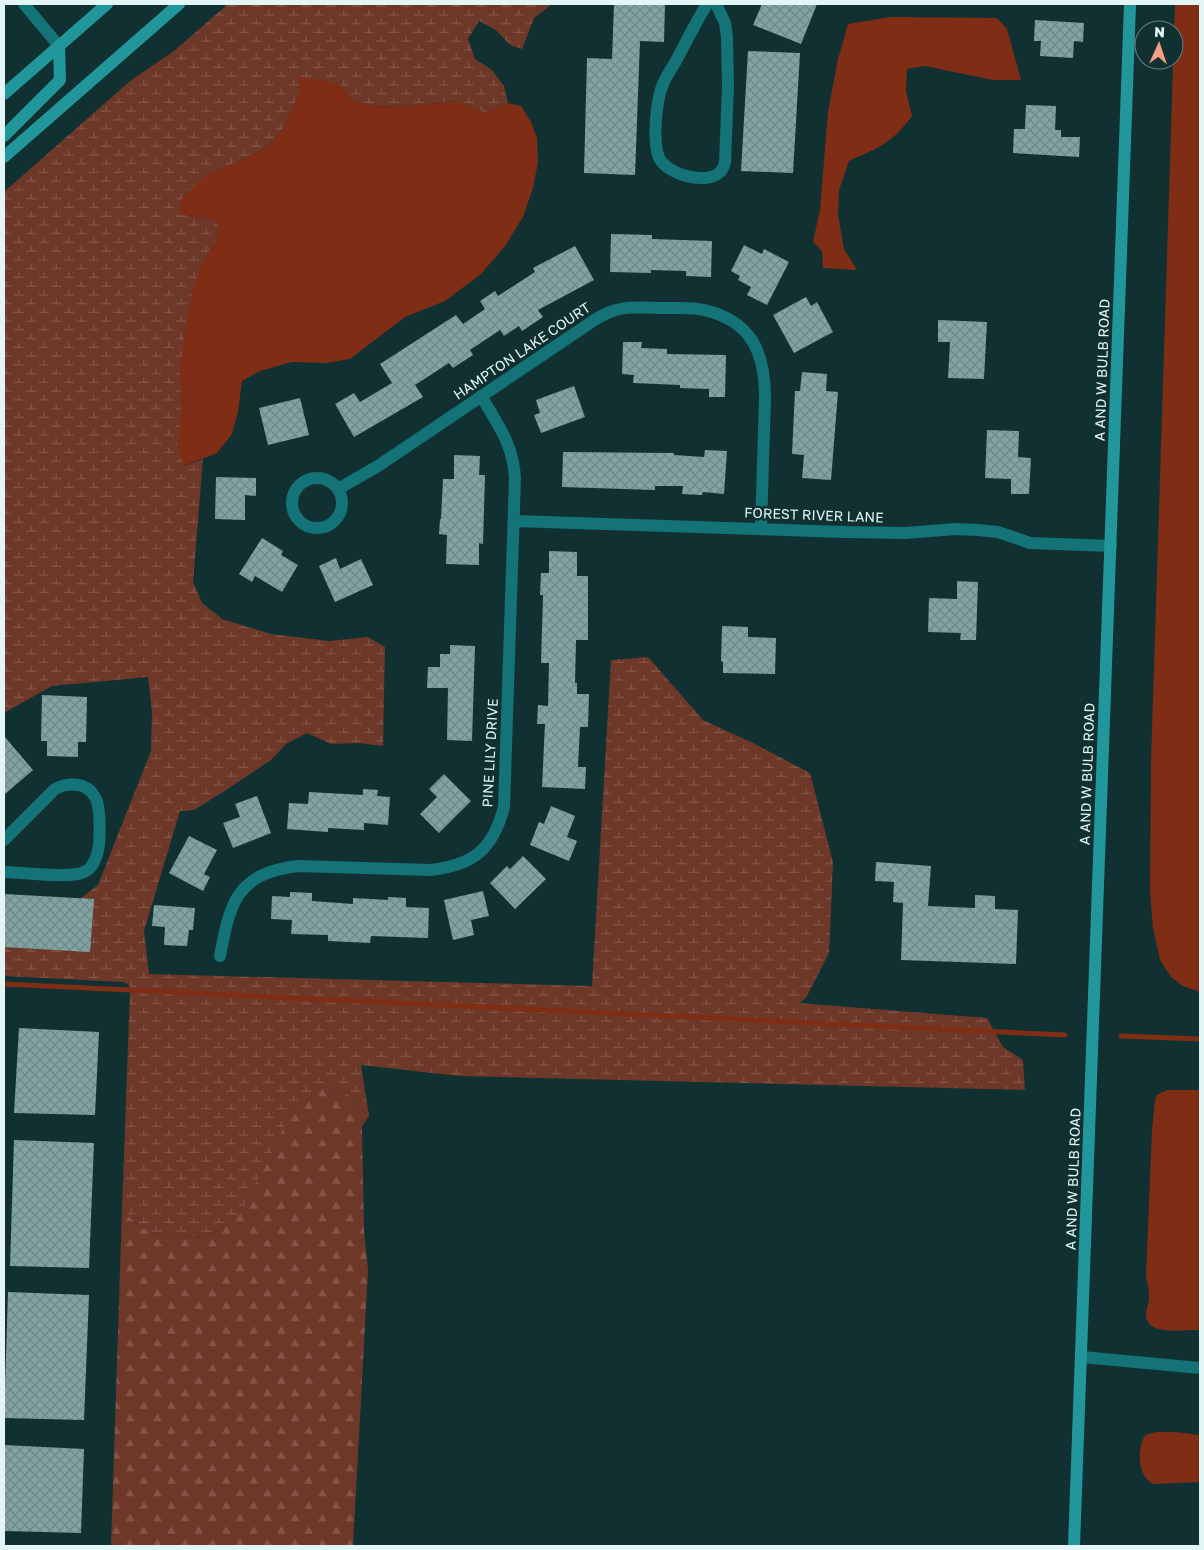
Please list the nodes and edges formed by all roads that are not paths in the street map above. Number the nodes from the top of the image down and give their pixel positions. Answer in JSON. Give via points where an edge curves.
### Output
{"nodes":[{"id":1,"x":24,"y":4,"type":"edge"},
{"id":2,"x":107,"y":4,"type":"edge"},
{"id":3,"x":179,"y":4,"type":"edge"},
{"id":4,"x":707,"y":4,"type":"edge"},
{"id":5,"x":716,"y":4,"type":"edge"},
{"id":6,"x":1130,"y":4,"type":"edge"},
{"id":7,"x":59,"y":46,"type":"junction"},
{"id":8,"x":4,"y":94,"type":"edge"},
{"id":9,"x":4,"y":136,"type":"edge"},
{"id":10,"x":4,"y":157,"type":"edge"},
{"id":11,"x":481,"y":396,"type":"junction"},
{"id":12,"x":338,"y":489,"type":"dead end"},
{"id":13,"x":514,"y":521,"type":"junction"},
{"id":14,"x":760,"y":528,"type":"junction"},
{"id":15,"x":1111,"y":546,"type":"junction"},
{"id":16,"x":4,"y":840,"type":"edge"},
{"id":17,"x":4,"y":872,"type":"edge"},
{"id":18,"x":220,"y":956,"type":"dead end"},
{"id":19,"x":1082,"y":1357,"type":"junction"},
{"id":20,"x":1200,"y":1368,"type":"edge"},
{"id":21,"x":1074,"y":1546,"type":"edge"}],
"edges":[{"from":1,"to":7,"type":"street"},
{"from":2,"to":7,"type":"street"},
{"from":3,"to":10,"type":"street"},
{"from":4,"to":5,"type":"street","via":[[662,84],[656,132],[660,162],[668,169],[698,178],[714,176],[725,162],[727,37],[725,23]]},
{"from":6,"to":15,"type":"street","name":"A AND W BULB ROAD"},
{"from":7,"to":8,"type":"street"},
{"from":7,"to":9,"type":"street","via":[[60,80]]},
{"from":11,"to":12,"type":"street","name":"HAMPTON LAKE COURT","via":[[378,466]]},
{"from":11,"to":13,"type":"street","name":"PINE LILY DRIVE","via":[[508,442],[514,460]]},
{"from":11,"to":14,"type":"street","name":"HAMPTON LAKE COURT","via":[[610,312],[629,307],[686,308],[722,315],[738,324],[752,339],[761,357],[765,377]]},
{"from":13,"to":14,"type":"street","name":"FOREST RIVER LANE"},
{"from":13,"to":18,"type":"street","name":"PINE LILY DRIVE","via":[[504,807],[499,828],[487,846],[471,859],[445,869],[276,868],[257,877],[233,903]]},
{"from":14,"to":15,"type":"street","name":"FOREST RIVER LANE","via":[[905,533],[978,530],[998,532],[1030,543]]},
{"from":15,"to":19,"type":"street","name":"A AND W BULB ROAD"},
{"from":16,"to":17,"type":"street","via":[[62,785],[79,784],[95,795],[99,805],[99,848],[91,866],[84,872],[72,875]]},
{"from":19,"to":20,"type":"street"},
{"from":19,"to":21,"type":"street","name":"A AND W BULB ROAD"}]}
